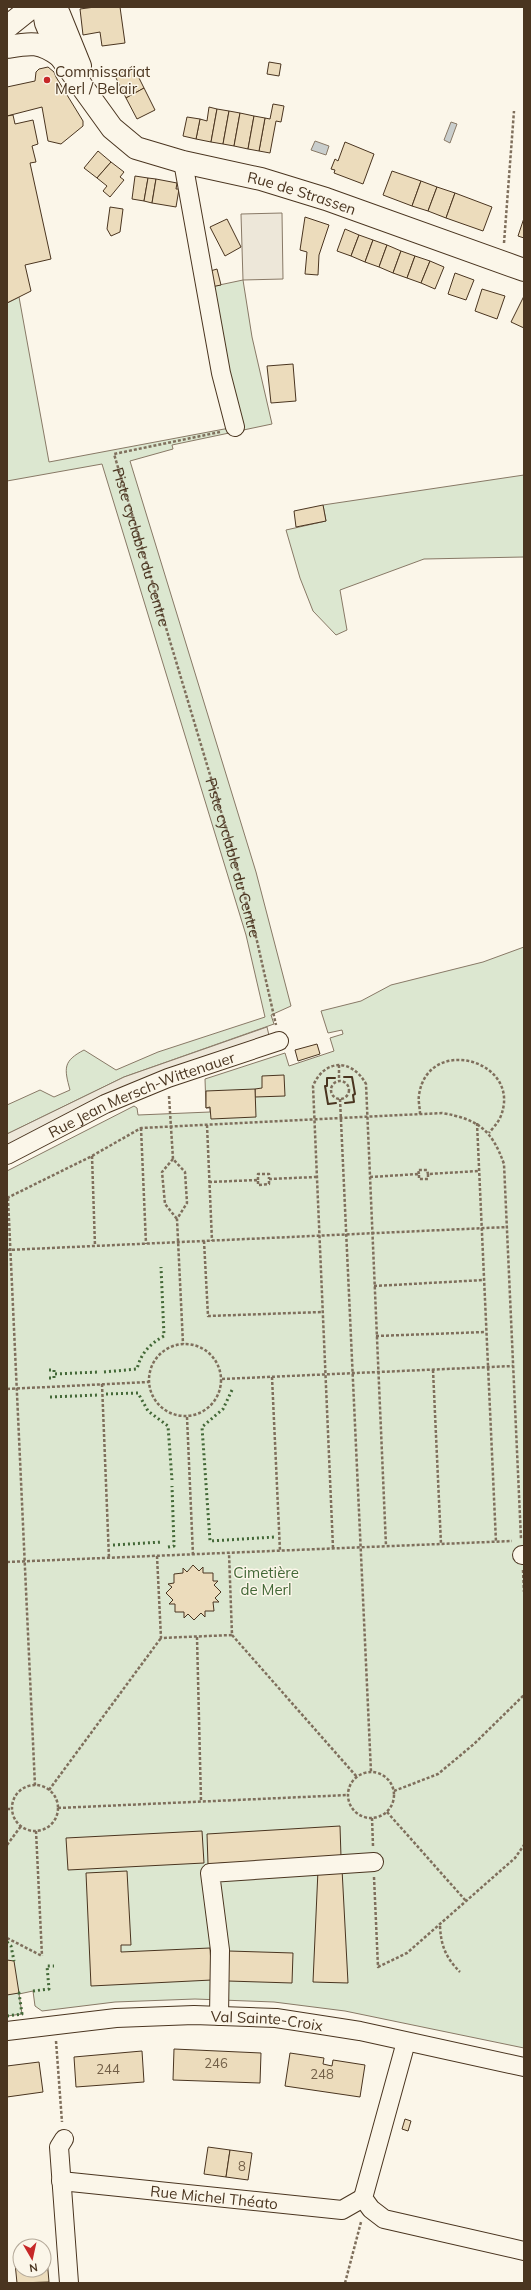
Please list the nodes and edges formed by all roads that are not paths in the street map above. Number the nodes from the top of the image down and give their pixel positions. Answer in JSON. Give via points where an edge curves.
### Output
{"nodes":[{"id":1,"x":32,"y":7,"type":"edge"},
{"id":2,"x":43,"y":7,"type":"edge"},
{"id":3,"x":53,"y":7,"type":"edge"},
{"id":4,"x":7,"y":27,"type":"edge"},
{"id":5,"x":7,"y":47,"type":"edge"},
{"id":6,"x":60,"y":56,"type":"junction"},
{"id":7,"x":93,"y":101,"type":"junction"},
{"id":8,"x":183,"y":162,"type":"junction"},
{"id":9,"x":524,"y":270,"type":"edge"},
{"id":10,"x":235,"y":427,"type":"road end"},
{"id":11,"x":279,"y":1041,"type":"dead end"},
{"id":12,"x":7,"y":1155,"type":"edge"},
{"id":13,"x":374,"y":1862,"type":"road end"},
{"id":14,"x":219,"y":2016,"type":"junction"},
{"id":15,"x":7,"y":2031,"type":"edge"},
{"id":16,"x":406,"y":2042,"type":"junction"},
{"id":17,"x":524,"y":2068,"type":"edge"},
{"id":18,"x":64,"y":2139,"type":"road end"},
{"id":19,"x":61,"y":2181,"type":"junction"},
{"id":20,"x":363,"y":2198,"type":"junction"},
{"id":21,"x":524,"y":2251,"type":"edge"},
{"id":22,"x":69,"y":2283,"type":"edge"}],
"edges":[{"from":1,"to":4,"type":"main road"},
{"from":2,"to":6,"type":"main road","name":"Rue de Strassen","via":[[46,23]]},
{"from":3,"to":7,"type":"main road","name":"Rue de Strassen","via":[[59,14]]},
{"from":5,"to":6,"type":"main road","name":"Rue de Strassen","via":[[34,42],[48,47]]},
{"from":6,"to":7,"type":"main road","name":"Rue de Strassen"},
{"from":7,"to":8,"type":"main road","name":"Rue de Strassen","via":[[112,128],[136,148]]},
{"from":8,"to":9,"type":"main road","name":"Rue de Strassen","via":[[261,179],[326,199]]},
{"from":8,"to":10,"type":"street","via":[[221,373]]},
{"from":11,"to":12,"type":"street","name":"Rue Jean Mersch-Wittenauer","via":[[168,1078],[106,1104]]},
{"from":13,"to":14,"type":"street","via":[[210,1873],[220,1950]]},
{"from":14,"to":15,"type":"street","name":"Val Sainte-Croix","via":[[116,2018]]},
{"from":14,"to":16,"type":"street","name":"Val Sainte-Croix","via":[[276,2018],[360,2031]]},
{"from":16,"to":17,"type":"street","name":"Val Sainte-Croix"},
{"from":16,"to":20,"type":"street"},
{"from":18,"to":19,"type":"street","via":[[59,2147]]},
{"from":19,"to":20,"type":"street","name":"Rue Michel Théato","via":[[342,2210]]},
{"from":19,"to":22,"type":"street"},
{"from":20,"to":21,"type":"street","via":[[371,2209],[384,2219]]}]}
